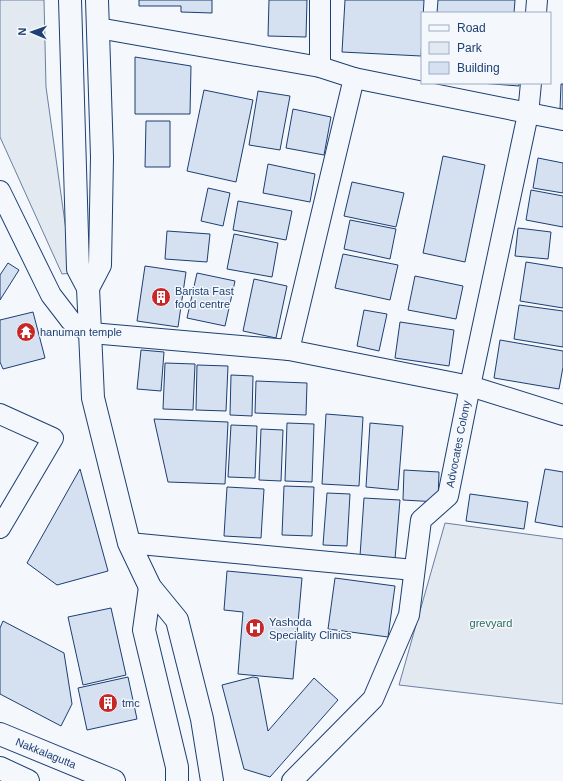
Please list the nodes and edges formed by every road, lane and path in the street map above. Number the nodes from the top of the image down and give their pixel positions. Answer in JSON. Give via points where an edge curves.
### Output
{"nodes":[{"id":1,"x":70,"y":0,"type":"edge"},
{"id":2,"x":97,"y":0,"type":"edge"},
{"id":3,"x":320,"y":0,"type":"edge"},
{"id":4,"x":537,"y":0,"type":"edge"},
{"id":5,"x":536,"y":12,"type":"edge"},
{"id":6,"x":98,"y":28,"type":"junction"},
{"id":7,"x":320,"y":67,"type":"junction"},
{"id":8,"x":354,"y":78,"type":"junction"},
{"id":9,"x":530,"y":84,"type":"edge"},
{"id":10,"x":528,"y":114,"type":"junction"},
{"id":11,"x":563,"y":120,"type":"edge"},
{"id":12,"x":0,"y":191,"type":"edge"},
{"id":13,"x":88,"y":288,"type":"junction"},
{"id":14,"x":91,"y":333,"type":"junction"},
{"id":15,"x":289,"y":350,"type":"junction"},
{"id":16,"x":470,"y":386,"type":"junction"},
{"id":17,"x":0,"y":414,"type":"edge"},
{"id":18,"x":563,"y":415,"type":"edge"},
{"id":19,"x":0,"y":528,"type":"edge"},
{"id":20,"x":129,"y":544,"type":"junction"},
{"id":21,"x":414,"y":570,"type":"junction"},
{"id":22,"x":150,"y":587,"type":"junction"},
{"id":23,"x":0,"y":734,"type":"edge"},
{"id":24,"x":0,"y":768,"type":"edge"},
{"id":25,"x":28,"y":781,"type":"edge"},
{"id":26,"x":114,"y":781,"type":"edge"},
{"id":27,"x":177,"y":781,"type":"edge"},
{"id":28,"x":212,"y":781,"type":"edge"},
{"id":29,"x":292,"y":781,"type":"edge"}],
"edges":[{"from":1,"to":13,"type":"main road","via":[[78,269]]},
{"from":2,"to":6,"type":"main road"},
{"from":3,"to":7,"type":"street"},
{"from":4,"to":5,"type":"street"},
{"from":6,"to":7,"type":"street"},
{"from":6,"to":13,"type":"main road","via":[[102,157],[100,265]]},
{"from":7,"to":8,"type":"street"},
{"from":8,"to":10,"type":"street"},
{"from":8,"to":15,"type":"street"},
{"from":9,"to":10,"type":"street","name":"Advocates Colony"},
{"from":10,"to":11,"type":"street"},
{"from":10,"to":16,"type":"street","name":"Advocates Colony"},
{"from":12,"to":14,"type":"street","via":[[51,295],[71,321]]},
{"from":13,"to":14,"type":"main road"},
{"from":14,"to":15,"type":"street"},
{"from":14,"to":20,"type":"main road","via":[[94,398]]},
{"from":15,"to":16,"type":"street"},
{"from":16,"to":18,"type":"street"},
{"from":16,"to":21,"type":"street","name":"Advocates Colony","via":[[448,496],[421,520]]},
{"from":17,"to":19,"type":"street","via":[[53,438]]},
{"from":20,"to":21,"type":"street"},
{"from":20,"to":22,"type":"main road"},
{"from":21,"to":29,"type":"street","name":"Advocates Colony","via":[[409,615],[373,699]]},
{"from":22,"to":27,"type":"main road","via":[[144,630],[177,767]]},
{"from":22,"to":28,"type":"main road","via":[[177,620],[202,719]]},
{"from":23,"to":26,"type":"main road","name":"Nakkalagutta"},
{"from":24,"to":25,"type":"main road"}]}
